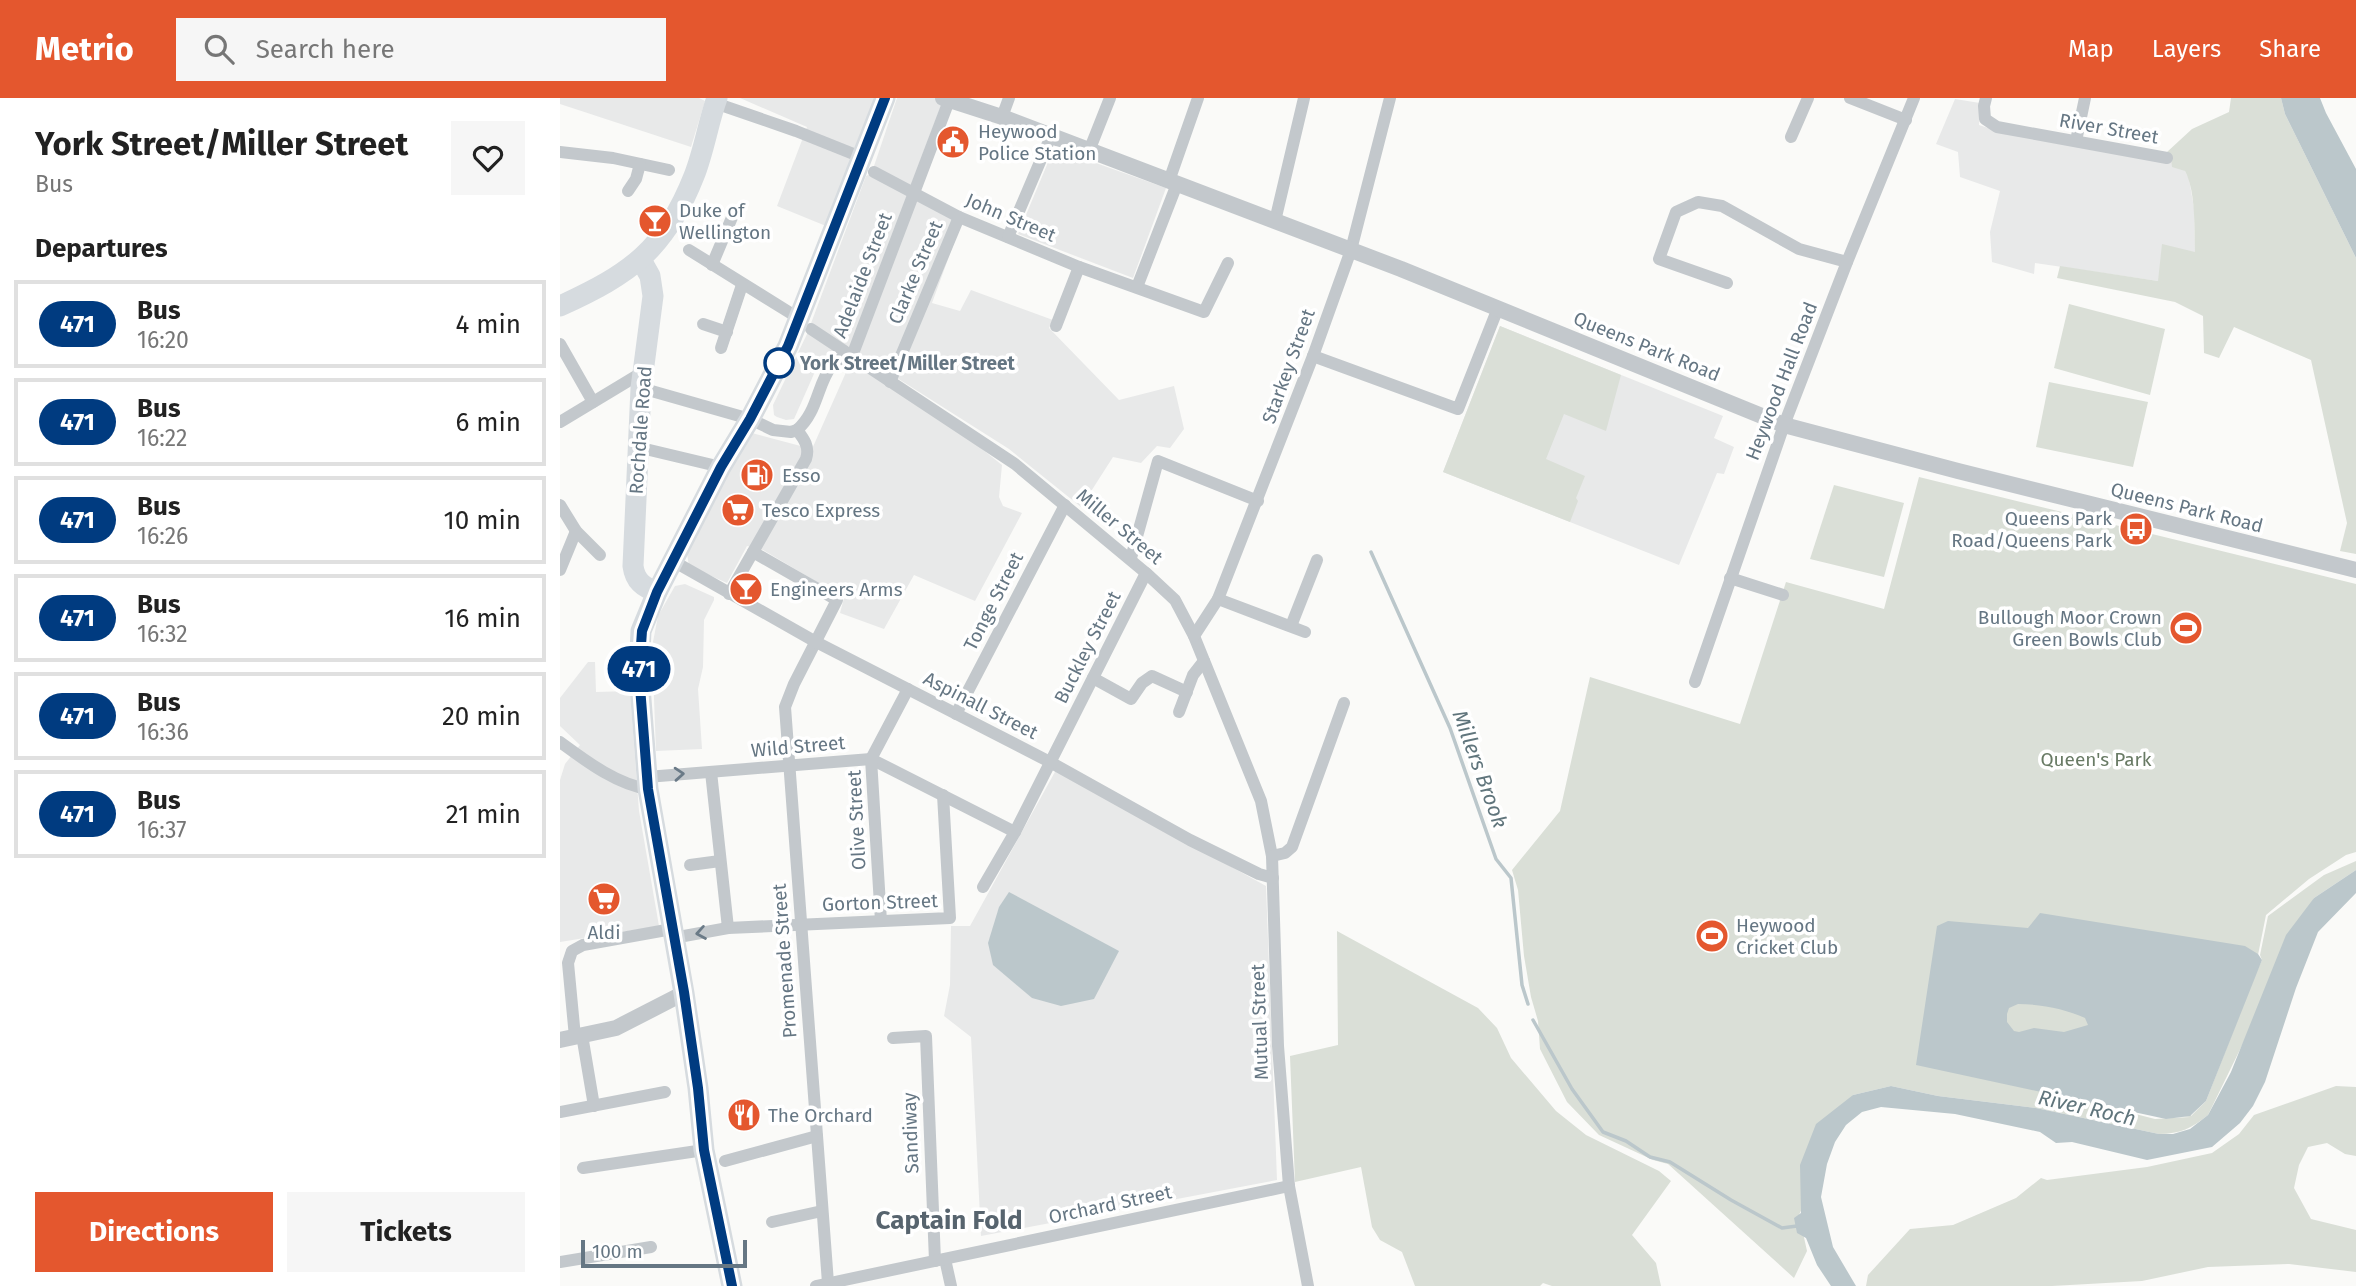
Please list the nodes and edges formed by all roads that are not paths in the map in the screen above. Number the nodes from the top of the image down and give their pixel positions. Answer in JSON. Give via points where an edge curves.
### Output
{"nodes":[{"id":1,"x":885,"y":98,"type":"edge"},
{"id":2,"x":1009,"y":98,"type":"edge"},
{"id":3,"x":1110,"y":98,"type":"edge"},
{"id":4,"x":1198,"y":98,"type":"edge"},
{"id":5,"x":1304,"y":98,"type":"edge"},
{"id":6,"x":1390,"y":98,"type":"edge"},
{"id":7,"x":1808,"y":98,"type":"edge"},
{"id":8,"x":1850,"y":98,"type":"edge"},
{"id":9,"x":1914,"y":98,"type":"edge"},
{"id":10,"x":1986,"y":98,"type":"edge"},
{"id":11,"x":2085,"y":98,"type":"edge"},
{"id":12,"x":717,"y":99,"type":"edge"},
{"id":13,"x":948,"y":99,"type":"edge"},
{"id":14,"x":1002,"y":117,"type":"junction"},
{"id":15,"x":1906,"y":120,"type":"junction"},
{"id":16,"x":1051,"y":136,"type":"junction"},
{"id":17,"x":1791,"y":137,"type":"dead end"},
{"id":18,"x":2076,"y":141,"type":"junction"},
{"id":19,"x":1089,"y":151,"type":"junction"},
{"id":20,"x":560,"y":152,"type":"edge"},
{"id":21,"x":2167,"y":158,"type":"dead end"},
{"id":22,"x":640,"y":164,"type":"junction"},
{"id":23,"x":867,"y":165,"type":"junction"},
{"id":24,"x":669,"y":170,"type":"dead end"},
{"id":25,"x":1173,"y":182,"type":"junction"},
{"id":26,"x":628,"y":191,"type":"dead end"},
{"id":27,"x":913,"y":193,"type":"junction"},
{"id":28,"x":733,"y":215,"type":"dead end"},
{"id":29,"x":959,"y":216,"type":"junction"},
{"id":30,"x":1275,"y":221,"type":"junction"},
{"id":31,"x":1009,"y":237,"type":"junction"},
{"id":32,"x":689,"y":250,"type":"dead end"},
{"id":33,"x":1351,"y":250,"type":"junction"},
{"id":34,"x":640,"y":260,"type":"junction"},
{"id":35,"x":1847,"y":262,"type":"junction"},
{"id":36,"x":1228,"y":263,"type":"dead end"},
{"id":37,"x":712,"y":265,"type":"junction"},
{"id":38,"x":1079,"y":267,"type":"junction"},
{"id":39,"x":1727,"y":283,"type":"dead end"},
{"id":40,"x":741,"y":285,"type":"junction"},
{"id":41,"x":1137,"y":287,"type":"junction"},
{"id":42,"x":560,"y":306,"type":"edge"},
{"id":43,"x":1498,"y":308,"type":"junction"},
{"id":44,"x":702,"y":324,"type":"dead end"},
{"id":45,"x":805,"y":324,"type":"junction"},
{"id":46,"x":1056,"y":326,"type":"dead end"},
{"id":47,"x":726,"y":332,"type":"junction"},
{"id":48,"x":560,"y":344,"type":"edge"},
{"id":49,"x":722,"y":348,"type":"dead end"},
{"id":50,"x":852,"y":356,"type":"junction"},
{"id":51,"x":1313,"y":356,"type":"junction"},
{"id":52,"x":642,"y":380,"type":"junction"},
{"id":53,"x":890,"y":382,"type":"junction"},
{"id":54,"x":593,"y":402,"type":"junction"},
{"id":55,"x":750,"y":419,"type":"junction"},
{"id":56,"x":560,"y":422,"type":"edge"},
{"id":57,"x":1784,"y":425,"type":"junction"},
{"id":58,"x":797,"y":429,"type":"junction"},
{"id":59,"x":637,"y":447,"type":"junction"},
{"id":60,"x":721,"y":467,"type":"junction"},
{"id":61,"x":1258,"y":501,"type":"junction"},
{"id":62,"x":560,"y":505,"type":"edge"},
{"id":63,"x":1065,"y":505,"type":"junction"},
{"id":64,"x":576,"y":531,"type":"junction"},
{"id":65,"x":753,"y":552,"type":"junction"},
{"id":66,"x":600,"y":555,"type":"dead end"},
{"id":67,"x":1130,"y":558,"type":"junction"},
{"id":68,"x":1317,"y":560,"type":"dead end"},
{"id":69,"x":673,"y":561,"type":"junction"},
{"id":70,"x":560,"y":570,"type":"edge"},
{"id":71,"x":2356,"y":570,"type":"edge"},
{"id":72,"x":1146,"y":573,"type":"junction"},
{"id":73,"x":1730,"y":578,"type":"junction"},
{"id":74,"x":657,"y":592,"type":"junction"},
{"id":75,"x":729,"y":594,"type":"junction"},
{"id":76,"x":1783,"y":595,"type":"dead end"},
{"id":77,"x":1218,"y":599,"type":"junction"},
{"id":78,"x":1291,"y":626,"type":"junction"},
{"id":79,"x":1305,"y":632,"type":"dead end"},
{"id":80,"x":1194,"y":636,"type":"junction"},
{"id":81,"x":816,"y":642,"type":"junction"},
{"id":82,"x":1204,"y":661,"type":"junction"},
{"id":83,"x":1093,"y":678,"type":"junction"},
{"id":84,"x":1695,"y":682,"type":"dead end"},
{"id":85,"x":908,"y":689,"type":"junction"},
{"id":86,"x":1187,"y":692,"type":"junction"},
{"id":87,"x":1344,"y":703,"type":"dead end"},
{"id":88,"x":1179,"y":712,"type":"dead end"},
{"id":89,"x":956,"y":714,"type":"junction"},
{"id":90,"x":560,"y":742,"type":"edge"},
{"id":91,"x":872,"y":759,"type":"junction"},
{"id":92,"x":1050,"y":762,"type":"junction"},
{"id":93,"x":789,"y":766,"type":"junction"},
{"id":94,"x":710,"y":772,"type":"junction"},
{"id":95,"x":648,"y":783,"type":"junction"},
{"id":96,"x":943,"y":795,"type":"junction"},
{"id":97,"x":1015,"y":832,"type":"junction"},
{"id":98,"x":1272,"y":856,"type":"junction"},
{"id":99,"x":720,"y":862,"type":"junction"},
{"id":100,"x":690,"y":865,"type":"dead end"},
{"id":101,"x":1273,"y":878,"type":"junction"},
{"id":102,"x":983,"y":887,"type":"dead end"},
{"id":103,"x":881,"y":921,"type":"junction"},
{"id":104,"x":801,"y":925,"type":"junction"},
{"id":105,"x":728,"y":928,"type":"junction"},
{"id":106,"x":672,"y":933,"type":"junction"},
{"id":107,"x":684,"y":992,"type":"junction"},
{"id":108,"x":572,"y":1037,"type":"edge"},
{"id":109,"x":894,"y":1038,"type":"dead end"},
{"id":110,"x":665,"y":1092,"type":"dead end"},
{"id":111,"x":594,"y":1106,"type":"junction"},
{"id":112,"x":560,"y":1112,"type":"edge"},
{"id":113,"x":817,"y":1136,"type":"junction"},
{"id":114,"x":704,"y":1150,"type":"junction"},
{"id":115,"x":725,"y":1161,"type":"dead end"},
{"id":116,"x":583,"y":1168,"type":"dead end"},
{"id":117,"x":1289,"y":1186,"type":"junction"},
{"id":118,"x":822,"y":1211,"type":"junction"},
{"id":119,"x":772,"y":1222,"type":"dead end"},
{"id":120,"x":652,"y":1247,"type":"dead end"},
{"id":121,"x":940,"y":1260,"type":"junction"},
{"id":122,"x":560,"y":1262,"type":"edge"},
{"id":123,"x":822,"y":1285,"type":"edge"},
{"id":124,"x":732,"y":1286,"type":"edge"},
{"id":125,"x":951,"y":1286,"type":"edge"},
{"id":126,"x":1308,"y":1286,"type":"edge"}],
"edges":[{"from":1,"to":23,"type":"main road"},
{"from":2,"to":14,"type":"street"},
{"from":3,"to":19,"type":"street"},
{"from":4,"to":25,"type":"street"},
{"from":5,"to":30,"type":"street"},
{"from":6,"to":33,"type":"street","name":"Starkey Street"},
{"from":7,"to":17,"type":"street"},
{"from":8,"to":15,"type":"street"},
{"from":9,"to":15,"type":"street","name":"Heywood Hall Road"},
{"from":10,"to":18,"type":"street","name":"River Street","via":[[1985,119],[1997,127]]},
{"from":11,"to":18,"type":"street"},
{"from":12,"to":23,"type":"street","name":"John Street"},
{"from":12,"to":34,"type":"main road","via":[[682,203],[665,233]]},
{"from":13,"to":14,"type":"street","name":"Queens Park Road"},
{"from":13,"to":27,"type":"street","name":"Adelaide Street"},
{"from":14,"to":16,"type":"street","name":"Queens Park Road"},
{"from":15,"to":35,"type":"street","name":"Heywood Hall Road"},
{"from":16,"to":19,"type":"street","name":"Queens Park Road"},
{"from":16,"to":31,"type":"street"},
{"from":18,"to":21,"type":"street","name":"River Street"},
{"from":19,"to":25,"type":"street","name":"Queens Park Road"},
{"from":20,"to":22,"type":"street"},
{"from":22,"to":24,"type":"street"},
{"from":22,"to":26,"type":"street"},
{"from":23,"to":27,"type":"street","name":"John Street"},
{"from":23,"to":45,"type":"main road"},
{"from":25,"to":30,"type":"street","name":"Queens Park Road"},
{"from":25,"to":41,"type":"street"},
{"from":27,"to":29,"type":"street","name":"John Street"},
{"from":27,"to":50,"type":"street","name":"Adelaide Street"},
{"from":28,"to":37,"type":"street"},
{"from":29,"to":31,"type":"street","name":"John Street"},
{"from":29,"to":53,"type":"street","name":"Clarke Street"},
{"from":30,"to":33,"type":"street","name":"Queens Park Road"},
{"from":31,"to":38,"type":"street","name":"John Street"},
{"from":32,"to":37,"type":"street","name":"Miller Street"},
{"from":33,"to":43,"type":"street","name":"Queens Park Road"},
{"from":33,"to":51,"type":"street","name":"Starkey Street"},
{"from":34,"to":42,"type":"main road","via":[[620,276]]},
{"from":34,"to":52,"type":"main road","name":"Rochdale Road","via":[[650,276],[653,296]]},
{"from":35,"to":39,"type":"street","via":[[1799,249],[1722,206],[1698,202],[1676,212],[1659,259]]},
{"from":35,"to":57,"type":"street","name":"Heywood Hall Road"},
{"from":36,"to":41,"type":"street","name":"John Street","via":[[1204,312]]},
{"from":37,"to":40,"type":"street","name":"Miller Street"},
{"from":38,"to":41,"type":"street","name":"John Street"},
{"from":38,"to":46,"type":"street"},
{"from":40,"to":45,"type":"street","name":"Miller Street"},
{"from":40,"to":47,"type":"street"},
{"from":43,"to":51,"type":"street","via":[[1458,409]]},
{"from":43,"to":57,"type":"street","name":"Queens Park Road"},
{"from":44,"to":47,"type":"street"},
{"from":45,"to":50,"type":"street","name":"Miller Street"},
{"from":45,"to":55,"type":"main road"},
{"from":47,"to":49,"type":"street"},
{"from":48,"to":54,"type":"street"},
{"from":50,"to":53,"type":"street","name":"Miller Street"},
{"from":50,"to":58,"type":"street","name":"Adelaide Street","via":[[832,365],[808,418]]},
{"from":51,"to":61,"type":"street","name":"Starkey Street"},
{"from":52,"to":54,"type":"street"},
{"from":52,"to":55,"type":"street"},
{"from":52,"to":59,"type":"main road","name":"Rochdale Road"},
{"from":53,"to":63,"type":"street","name":"Miller Street","via":[[1014,464]]},
{"from":54,"to":56,"type":"street"},
{"from":55,"to":58,"type":"street","via":[[782,432]]},
{"from":55,"to":60,"type":"main road"},
{"from":57,"to":71,"type":"street","name":"Queens Park Road"},
{"from":57,"to":73,"type":"street","name":"Heywood Hall Road"},
{"from":58,"to":65,"type":"street","via":[[806,442],[806,459]]},
{"from":59,"to":60,"type":"street"},
{"from":59,"to":74,"type":"main road","name":"Rochdale Road","via":[[633,566],[637,580]]},
{"from":60,"to":69,"type":"main road"},
{"from":61,"to":67,"type":"street","via":[[1158,461]]},
{"from":61,"to":77,"type":"street","name":"Starkey Street"},
{"from":62,"to":64,"type":"street"},
{"from":63,"to":67,"type":"street","name":"Miller Street"},
{"from":63,"to":89,"type":"street","name":"Tonge Street"},
{"from":64,"to":66,"type":"street"},
{"from":64,"to":70,"type":"street"},
{"from":65,"to":75,"type":"street"},
{"from":65,"to":81,"type":"street","name":"Promenade Street","via":[[837,600]]},
{"from":67,"to":72,"type":"street","name":"Miller Street"},
{"from":68,"to":78,"type":"street"},
{"from":69,"to":74,"type":"main road"},
{"from":69,"to":75,"type":"street","name":"Aspinall Street"},
{"from":72,"to":80,"type":"street","name":"Miller Street","via":[[1175,600]]},
{"from":72,"to":83,"type":"street","name":"Buckley Street"},
{"from":73,"to":76,"type":"street"},
{"from":73,"to":84,"type":"street","name":"Heywood Hall Road"},
{"from":74,"to":95,"type":"main road","via":[[642,631],[639,674]]},
{"from":75,"to":81,"type":"street","name":"Aspinall Street"},
{"from":77,"to":78,"type":"street"},
{"from":77,"to":80,"type":"street","name":"Starkey Street"},
{"from":78,"to":79,"type":"street"},
{"from":80,"to":82,"type":"street","name":"Miller Street"},
{"from":81,"to":85,"type":"street","name":"Aspinall Street"},
{"from":81,"to":93,"type":"street","name":"Promenade Street","via":[[785,707]]},
{"from":82,"to":86,"type":"street"},
{"from":82,"to":98,"type":"street","name":"Miller Street","via":[[1261,801]]},
{"from":83,"to":86,"type":"street","via":[[1131,699],[1152,676]]},
{"from":83,"to":92,"type":"street","name":"Buckley Street"},
{"from":85,"to":89,"type":"street","name":"Aspinall Street"},
{"from":85,"to":91,"type":"street"},
{"from":86,"to":88,"type":"street"},
{"from":87,"to":98,"type":"street","via":[[1292,847]]},
{"from":89,"to":92,"type":"street","name":"Aspinall Street"},
{"from":90,"to":95,"type":"street","via":[[619,780],[635,787]]},
{"from":91,"to":93,"type":"street","name":"Wild Street"},
{"from":91,"to":96,"type":"street","name":"Wild Street"},
{"from":91,"to":103,"type":"street","name":"Olive Street"},
{"from":92,"to":97,"type":"street","name":"Buckley Street"},
{"from":92,"to":101,"type":"street","name":"Aspinall Street","via":[[1189,840]]},
{"from":93,"to":94,"type":"street","name":"Wild Street"},
{"from":93,"to":104,"type":"street","name":"Promenade Street"},
{"from":95,"to":94,"type":"street","name":"Wild Street","one_way":true},
{"from":94,"to":99,"type":"street"},
{"from":95,"to":106,"type":"main road"},
{"from":96,"to":97,"type":"street","name":"Wild Street"},
{"from":96,"to":103,"type":"street","name":"Gorton Street","via":[[950,918]]},
{"from":97,"to":102,"type":"street","name":"Buckley Street"},
{"from":98,"to":101,"type":"street","name":"Mutual Street"},
{"from":99,"to":100,"type":"street"},
{"from":99,"to":105,"type":"street"},
{"from":101,"to":117,"type":"street","name":"Mutual Street","via":[[1278,1046]]},
{"from":103,"to":104,"type":"street","name":"Gorton Street"},
{"from":104,"to":105,"type":"street","name":"Gorton Street"},
{"from":104,"to":113,"type":"street","name":"Promenade Street"},
{"from":105,"to":106,"type":"street","name":"Gorton Street","one_way":true},
{"from":106,"to":107,"type":"main road"},
{"from":106,"to":108,"type":"street","name":"Gorton Street","via":[[583,945],[572,951],[568,963]]},
{"from":107,"to":108,"type":"street","via":[[616,1028]]},
{"from":107,"to":114,"type":"main road"},
{"from":108,"to":111,"type":"street"},
{"from":109,"to":121,"type":"street","name":"Sandiway","via":[[926,1036]]},
{"from":110,"to":111,"type":"street"},
{"from":111,"to":112,"type":"street"},
{"from":113,"to":115,"type":"street"},
{"from":113,"to":118,"type":"street","name":"Promenade Street"},
{"from":114,"to":116,"type":"street"},
{"from":114,"to":124,"type":"main road"},
{"from":117,"to":121,"type":"street","name":"Orchard Street"},
{"from":117,"to":126,"type":"street","name":"Mutual Street"},
{"from":118,"to":119,"type":"street"},
{"from":118,"to":123,"type":"street","name":"Promenade Street"},
{"from":120,"to":122,"type":"street"},
{"from":121,"to":123,"type":"street","name":"Orchard Street"},
{"from":121,"to":125,"type":"street"}]}
